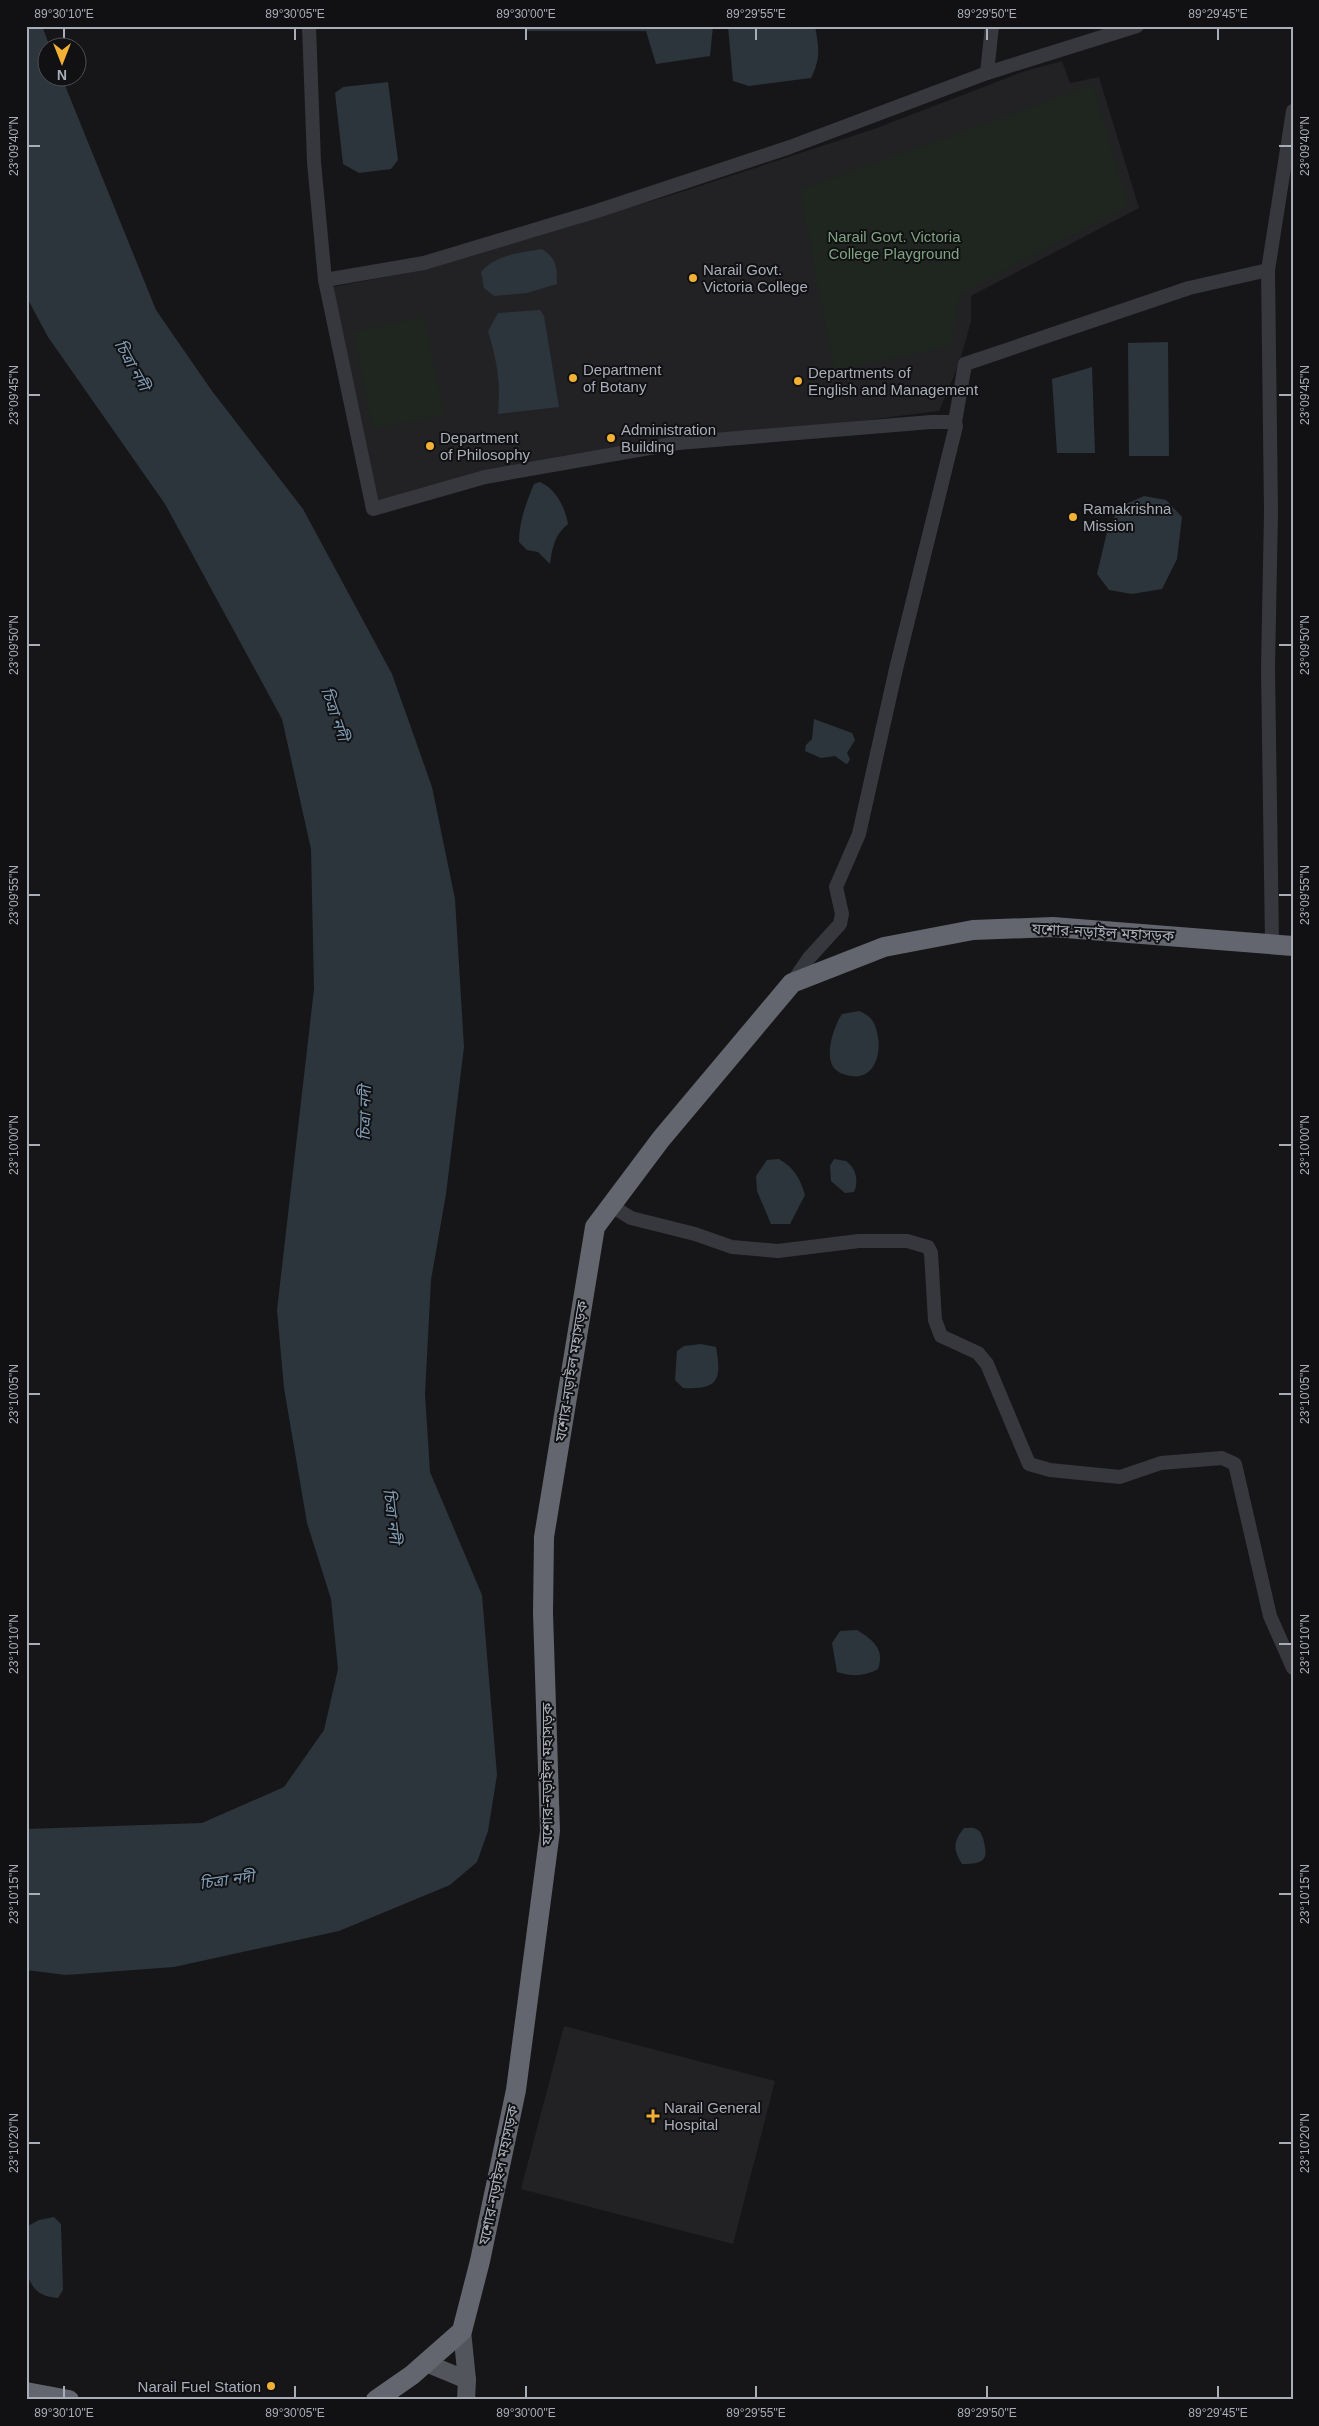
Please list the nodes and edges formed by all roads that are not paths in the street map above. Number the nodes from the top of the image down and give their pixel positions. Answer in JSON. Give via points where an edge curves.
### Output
{"nodes":[{"id":1,"x":309,"y":26,"type":"edge"},
{"id":2,"x":992,"y":26,"type":"edge"},
{"id":3,"x":1137,"y":26,"type":"edge"},
{"id":4,"x":987,"y":73,"type":"junction"},
{"id":5,"x":1293,"y":111,"type":"edge"},
{"id":6,"x":1268,"y":270,"type":"junction"},
{"id":7,"x":325,"y":280,"type":"junction"},
{"id":8,"x":955,"y":422,"type":"junction"},
{"id":9,"x":1272,"y":943,"type":"junction"},
{"id":10,"x":1293,"y":946,"type":"edge"},
{"id":11,"x":792,"y":983,"type":"junction"},
{"id":12,"x":610,"y":1205,"type":"junction"},
{"id":13,"x":1293,"y":1668,"type":"edge"},
{"id":14,"x":462,"y":2331,"type":"junction"},
{"id":15,"x":426,"y":2363,"type":"junction"},
{"id":16,"x":467,"y":2380,"type":"junction"},
{"id":17,"x":26,"y":2392,"type":"edge"},
{"id":18,"x":69,"y":2400,"type":"edge"},
{"id":19,"x":376,"y":2400,"type":"edge"},
{"id":20,"x":466,"y":2400,"type":"edge"}],
"edges":[{"from":1,"to":7,"type":"street","via":[[314,162]]},
{"from":2,"to":4,"type":"street"},
{"from":3,"to":4,"type":"street"},
{"from":4,"to":7,"type":"street","via":[[790,147],[597,211],[424,263]]},
{"from":5,"to":6,"type":"street"},
{"from":6,"to":8,"type":"street","via":[[1188,288],[965,364]]},
{"from":6,"to":9,"type":"street"},
{"from":7,"to":8,"type":"street","via":[[373,509],[485,477],[678,443]]},
{"from":8,"to":11,"type":"street","via":[[859,834],[836,887],[842,914],[840,924],[809,958]]},
{"from":9,"to":10,"type":"highway","name":"যশোর-নড়াইল মহাসড়ক"},
{"from":9,"to":11,"type":"highway","name":"যশোর-নড়াইল মহাসড়ক","via":[[1053,927],[973,930],[884,947]]},
{"from":11,"to":12,"type":"highway","name":"যশোর-নড়াইল মহাসড়ক","via":[[723,1062]]},
{"from":12,"to":13,"type":"street","via":[[631,1218],[732,1247],[778,1251],[858,1241],[907,1241],[928,1247],[934,1320],[941,1336],[978,1352],[987,1364],[1029,1464],[1050,1470],[1120,1477],[1162,1463],[1222,1458],[1235,1464],[1270,1616]]},
{"from":12,"to":14,"type":"highway","name":"যশোর-নড়াইল মহাসড়ক","via":[[595,1227],[544,1537],[543,1613],[550,1831],[516,2090]]},
{"from":14,"to":15,"type":"highway"},
{"from":14,"to":16,"type":"main road"},
{"from":15,"to":16,"type":"main road"},
{"from":15,"to":19,"type":"highway"},
{"from":16,"to":20,"type":"main road"},
{"from":17,"to":18,"type":"highway"}]}
